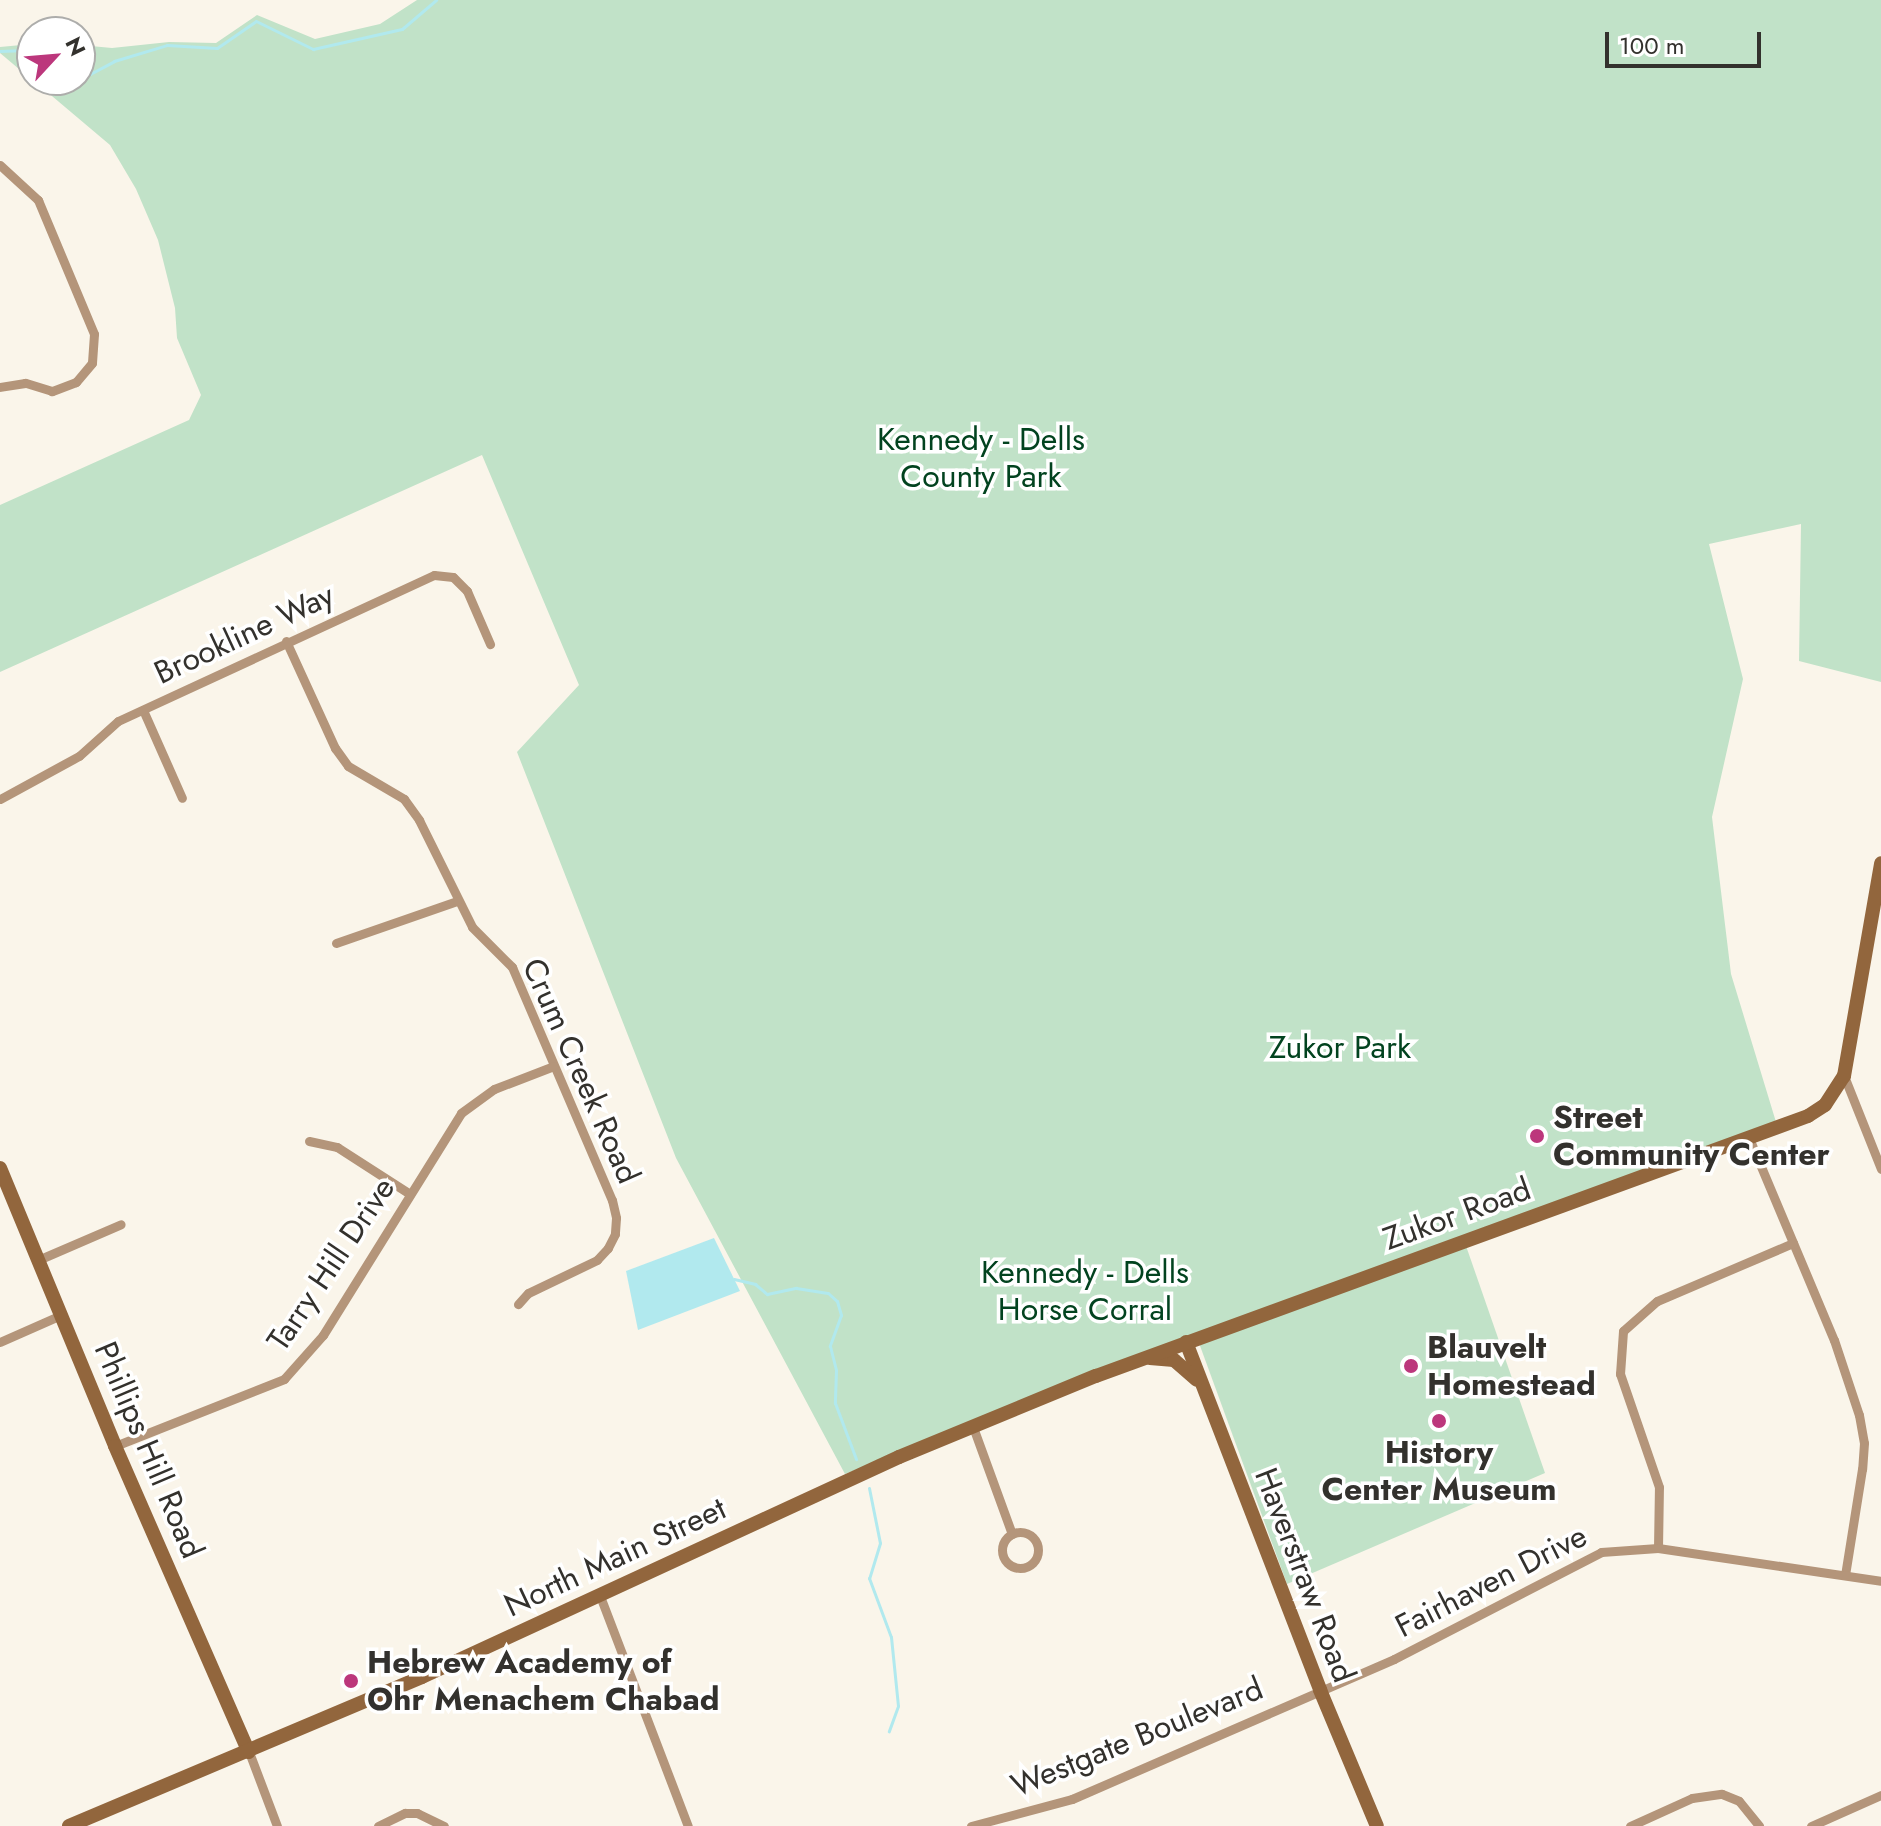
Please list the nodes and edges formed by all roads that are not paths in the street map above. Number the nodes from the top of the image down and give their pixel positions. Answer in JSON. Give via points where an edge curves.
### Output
{"nodes":[{"id":1,"x":0,"y":165,"type":"edge"},
{"id":2,"x":0,"y":387,"type":"edge"},
{"id":3,"x":286,"y":641,"type":"junction"},
{"id":4,"x":490,"y":644,"type":"dead end"},
{"id":5,"x":143,"y":710,"type":"junction"},
{"id":6,"x":182,"y":798,"type":"dead end"},
{"id":7,"x":0,"y":799,"type":"edge"},
{"id":8,"x":1881,"y":863,"type":"edge"},
{"id":9,"x":457,"y":901,"type":"junction"},
{"id":10,"x":336,"y":943,"type":"dead end"},
{"id":11,"x":554,"y":1066,"type":"junction"},
{"id":12,"x":1844,"y":1076,"type":"junction"},
{"id":13,"x":1749,"y":1138,"type":"junction"},
{"id":14,"x":309,"y":1141,"type":"dead end"},
{"id":15,"x":0,"y":1168,"type":"edge"},
{"id":16,"x":1881,"y":1169,"type":"edge"},
{"id":17,"x":410,"y":1194,"type":"junction"},
{"id":18,"x":121,"y":1224,"type":"dead end"},
{"id":19,"x":1793,"y":1243,"type":"junction"},
{"id":20,"x":38,"y":1260,"type":"junction"},
{"id":21,"x":518,"y":1304,"type":"dead end"},
{"id":22,"x":61,"y":1315,"type":"junction"},
{"id":23,"x":0,"y":1342,"type":"edge"},
{"id":24,"x":1186,"y":1342,"type":"junction"},
{"id":25,"x":1138,"y":1360,"type":"junction"},
{"id":26,"x":1204,"y":1392,"type":"junction"},
{"id":27,"x":973,"y":1427,"type":"junction"},
{"id":28,"x":115,"y":1446,"type":"junction"},
{"id":29,"x":1012,"y":1534,"type":"dead end"},
{"id":30,"x":1658,"y":1548,"type":"junction"},
{"id":31,"x":1845,"y":1575,"type":"junction"},
{"id":32,"x":1881,"y":1581,"type":"edge"},
{"id":33,"x":600,"y":1596,"type":"junction"},
{"id":34,"x":1320,"y":1690,"type":"junction"},
{"id":35,"x":249,"y":1752,"type":"junction"},
{"id":36,"x":1881,"y":1795,"type":"edge"},
{"id":37,"x":69,"y":1826,"type":"edge"},
{"id":38,"x":277,"y":1826,"type":"edge"},
{"id":39,"x":378,"y":1826,"type":"edge"},
{"id":40,"x":444,"y":1826,"type":"edge"},
{"id":41,"x":688,"y":1826,"type":"edge"},
{"id":42,"x":971,"y":1826,"type":"edge"},
{"id":43,"x":1377,"y":1826,"type":"edge"},
{"id":44,"x":1630,"y":1826,"type":"edge"},
{"id":45,"x":1759,"y":1826,"type":"edge"},
{"id":46,"x":1811,"y":1826,"type":"edge"}],
"edges":[{"from":1,"to":2,"type":"street","via":[[38,200],[94,334],[92,363],[76,382],[52,391],[25,383]]},
{"from":3,"to":4,"type":"street","name":"Brookline Way","via":[[434,575],[453,577],[467,591]]},
{"from":3,"to":5,"type":"street","name":"Brookline Way"},
{"from":3,"to":9,"type":"street","name":"Crum Creek Road","via":[[335,748],[348,766],[404,799]]},
{"from":5,"to":6,"type":"street"},
{"from":5,"to":7,"type":"street","name":"Brookline Way","via":[[118,721],[79,756]]},
{"from":8,"to":12,"type":"street","name":"Zukor Road"},
{"from":9,"to":10,"type":"street"},
{"from":9,"to":11,"type":"street","name":"Crum Creek Road","via":[[472,927],[512,967]]},
{"from":11,"to":17,"type":"street","name":"Tarry Hill Drive","via":[[476,1100],[461,1113]]},
{"from":11,"to":21,"type":"street","name":"Crum Creek Road","via":[[612,1200],[615,1234],[597,1260],[540,1285]]},
{"from":12,"to":13,"type":"street","name":"Zukor Road","via":[[1816,1110]]},
{"from":12,"to":16,"type":"street"},
{"from":13,"to":19,"type":"street"},
{"from":13,"to":24,"type":"street","name":"Zukor Road"},
{"from":14,"to":17,"type":"street","via":[[337,1147]]},
{"from":15,"to":20,"type":"street","name":"Phillips Hill Road"},
{"from":17,"to":28,"type":"street","name":"Tarry Hill Drive","via":[[323,1335],[284,1379]]},
{"from":18,"to":20,"type":"street"},
{"from":19,"to":30,"type":"street","via":[[1657,1301],[1623,1331],[1620,1374],[1659,1487]]},
{"from":19,"to":31,"type":"street","via":[[1834,1340],[1861,1429],[1862,1469]]},
{"from":20,"to":22,"type":"street","name":"Phillips Hill Road"},
{"from":22,"to":23,"type":"street"},
{"from":22,"to":28,"type":"street","name":"Phillips Hill Road"},
{"from":24,"to":25,"type":"street","name":"North Main Street"},
{"from":24,"to":26,"type":"street","name":"Haverstraw Road"},
{"from":25,"to":26,"type":"street","via":[[1179,1363]]},
{"from":25,"to":27,"type":"street","name":"North Main Street"},
{"from":26,"to":34,"type":"street","name":"Haverstraw Road"},
{"from":27,"to":29,"type":"street"},
{"from":27,"to":33,"type":"street","name":"North Main Street"},
{"from":28,"to":35,"type":"street","name":"Phillips Hill Road"},
{"from":30,"to":31,"type":"street","name":"Fairhaven Drive"},
{"from":30,"to":34,"type":"street","name":"Fairhaven Drive","via":[[1601,1552],[1394,1659]]},
{"from":31,"to":32,"type":"street","name":"Fairhaven Drive"},
{"from":33,"to":35,"type":"street","name":"North Main Street"},
{"from":33,"to":41,"type":"street"},
{"from":34,"to":42,"type":"street","name":"Westgate Boulevard","via":[[1072,1799]]},
{"from":34,"to":43,"type":"street","name":"Haverstraw Road"},
{"from":35,"to":37,"type":"street","name":"North Main Street"},
{"from":35,"to":38,"type":"street"},
{"from":36,"to":46,"type":"street"},
{"from":39,"to":40,"type":"street","via":[[417,1813]]},
{"from":44,"to":45,"type":"street","via":[[1692,1798],[1722,1794],[1739,1801]]}]}
